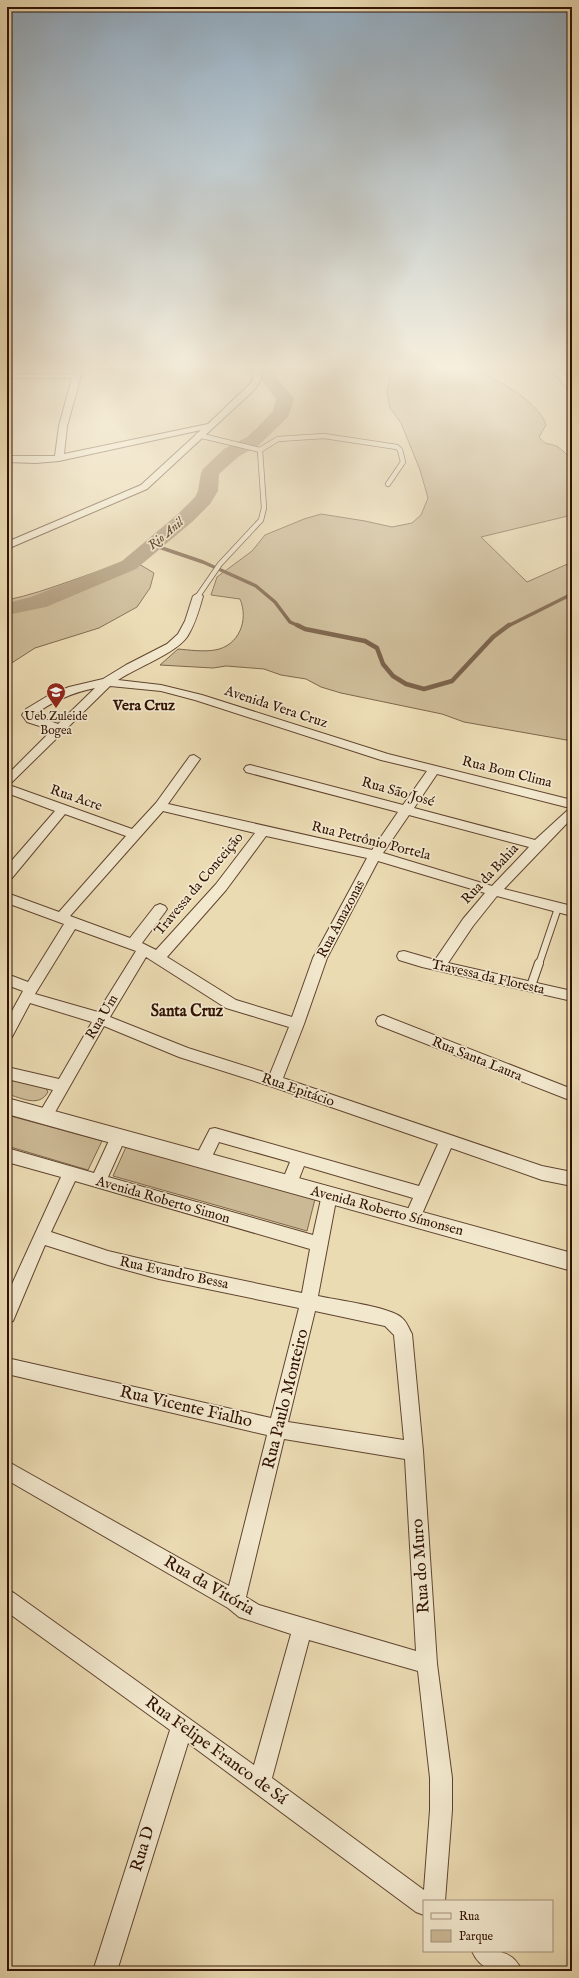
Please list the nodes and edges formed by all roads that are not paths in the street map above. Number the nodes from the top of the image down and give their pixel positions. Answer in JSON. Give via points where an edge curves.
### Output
{"nodes":[{"id":1,"x":56,"y":458,"type":"edge"},
{"id":2,"x":174,"y":458,"type":"edge"},
{"id":3,"x":261,"y":458,"type":"edge"},
{"id":4,"x":402,"y":458,"type":"edge"},
{"id":5,"x":7,"y":459,"type":"edge"},
{"id":6,"x":388,"y":484,"type":"dead end"},
{"id":7,"x":7,"y":546,"type":"edge"},
{"id":8,"x":198,"y":596,"type":"joint"},
{"id":9,"x":107,"y":682,"type":"junction"},
{"id":10,"x":60,"y":728,"type":"junction"},
{"id":11,"x":194,"y":759,"type":"dead end"},
{"id":12,"x":250,"y":769,"type":"dead end"},
{"id":13,"x":434,"y":770,"type":"junction"},
{"id":14,"x":7,"y":782,"type":"edge"},
{"id":15,"x":7,"y":789,"type":"edge"},
{"id":16,"x":163,"y":802,"type":"junction"},
{"id":17,"x":572,"y":804,"type":"edge"},
{"id":18,"x":62,"y":810,"type":"junction"},
{"id":19,"x":406,"y":810,"type":"junction"},
{"id":20,"x":572,"y":811,"type":"edge"},
{"id":21,"x":263,"y":831,"type":"junction"},
{"id":22,"x":135,"y":835,"type":"junction"},
{"id":23,"x":538,"y":845,"type":"junction"},
{"id":24,"x":375,"y":855,"type":"junction"},
{"id":25,"x":7,"y":875,"type":"edge"},
{"id":26,"x":494,"y":891,"type":"junction"},
{"id":27,"x":7,"y":898,"type":"edge"},
{"id":28,"x":558,"y":908,"type":"junction"},
{"id":29,"x":160,"y":909,"type":"dead end"},
{"id":30,"x":572,"y":911,"type":"edge"},
{"id":31,"x":67,"y":920,"type":"junction"},
{"id":32,"x":138,"y":946,"type":"junction"},
{"id":33,"x":404,"y":956,"type":"dead end"},
{"id":34,"x":158,"y":957,"type":"junction"},
{"id":35,"x":439,"y":965,"type":"junction"},
{"id":36,"x":7,"y":979,"type":"edge"},
{"id":37,"x":531,"y":986,"type":"junction"},
{"id":38,"x":29,"y":993,"type":"junction"},
{"id":39,"x":572,"y":996,"type":"edge"},
{"id":40,"x":101,"y":1018,"type":"junction"},
{"id":41,"x":383,"y":1021,"type":"dead end"},
{"id":42,"x":9,"y":1024,"type":"edge"},
{"id":43,"x":297,"y":1024,"type":"junction"},
{"id":44,"x":7,"y":1073,"type":"edge"},
{"id":45,"x":274,"y":1081,"type":"junction"},
{"id":46,"x":63,"y":1086,"type":"junction"},
{"id":47,"x":572,"y":1095,"type":"edge"},
{"id":48,"x":7,"y":1106,"type":"edge"},
{"id":49,"x":45,"y":1117,"type":"junction"},
{"id":50,"x":118,"y":1137,"type":"junction"},
{"id":51,"x":446,"y":1141,"type":"junction"},
{"id":52,"x":7,"y":1155,"type":"edge"},
{"id":53,"x":299,"y":1159,"type":"junction"},
{"id":54,"x":202,"y":1160,"type":"junction"},
{"id":55,"x":71,"y":1174,"type":"junction"},
{"id":56,"x":572,"y":1179,"type":"edge"},
{"id":57,"x":98,"y":1181,"type":"junction"},
{"id":58,"x":289,"y":1184,"type":"junction"},
{"id":59,"x":422,"y":1194,"type":"junction"},
{"id":60,"x":329,"y":1195,"type":"junction"},
{"id":61,"x":412,"y":1218,"type":"junction"},
{"id":62,"x":41,"y":1236,"type":"junction"},
{"id":63,"x":319,"y":1244,"type":"junction"},
{"id":64,"x":572,"y":1262,"type":"edge"},
{"id":65,"x":309,"y":1302,"type":"junction"},
{"id":66,"x":7,"y":1315,"type":"edge"},
{"id":67,"x":7,"y":1366,"type":"edge"},
{"id":68,"x":279,"y":1429,"type":"junction"},
{"id":69,"x":414,"y":1452,"type":"junction"},
{"id":70,"x":7,"y":1470,"type":"edge"},
{"id":71,"x":235,"y":1601,"type":"junction"},
{"id":72,"x":8,"y":1605,"type":"edge"},
{"id":73,"x":302,"y":1629,"type":"junction"},
{"id":74,"x":427,"y":1664,"type":"junction"},
{"id":75,"x":182,"y":1727,"type":"junction"},
{"id":76,"x":260,"y":1782,"type":"junction"},
{"id":77,"x":434,"y":1900,"type":"edge"},
{"id":78,"x":423,"y":1903,"type":"edge"},
{"id":79,"x":485,"y":1952,"type":"edge"},
{"id":80,"x":105,"y":1971,"type":"edge"},
{"id":81,"x":510,"y":1971,"type":"edge"}],
"edges":[{"from":1,"to":5,"type":"street"},
{"from":2,"to":7,"type":"street","via":[[144,487]]},
{"from":3,"to":8,"type":"lane","via":[[264,508],[261,520],[220,564]]},
{"from":4,"to":6,"type":"lane","via":[[403,462]]},
{"from":8,"to":9,"type":"street","via":[[182,636],[171,646]]},
{"from":9,"to":10,"type":"street"},
{"from":9,"to":10,"type":"street","via":[[73,689],[55,696],[28,715],[31,719]]},
{"from":9,"to":13,"type":"street","name":"Avenida Vera Cruz","via":[[180,692]]},
{"from":10,"to":14,"type":"street"},
{"from":11,"to":16,"type":"street"},
{"from":12,"to":19,"type":"street","name":"Rua São José"},
{"from":13,"to":17,"type":"street","name":"Rua Bom Clima"},
{"from":13,"to":19,"type":"street","name":"Rua Amazonas"},
{"from":15,"to":18,"type":"street","name":"Rua Acre"},
{"from":16,"to":21,"type":"street","name":"Rua Petrônio Portela"},
{"from":16,"to":22,"type":"street"},
{"from":18,"to":22,"type":"street","name":"Rua Acre"},
{"from":18,"to":25,"type":"street"},
{"from":19,"to":23,"type":"street","name":"Rua São José"},
{"from":19,"to":24,"type":"street","name":"Rua Amazonas"},
{"from":20,"to":23,"type":"street","name":"Rua da Bahia"},
{"from":21,"to":24,"type":"street","name":"Rua Petrônio Portela"},
{"from":21,"to":34,"type":"street","name":"Travessa da Conceição","via":[[221,887]]},
{"from":22,"to":31,"type":"street"},
{"from":23,"to":26,"type":"street","name":"Rua da Bahia"},
{"from":24,"to":26,"type":"street","name":"Rua Petrônio Portela"},
{"from":24,"to":43,"type":"street","name":"Rua Amazonas","via":[[320,958]]},
{"from":26,"to":28,"type":"street","name":"Rua Petrônio Portela"},
{"from":26,"to":35,"type":"street","name":"Rua da Bahia","via":[[452,943]]},
{"from":27,"to":31,"type":"street"},
{"from":28,"to":30,"type":"street","name":"Rua Petrônio Portela"},
{"from":28,"to":37,"type":"lane"},
{"from":29,"to":32,"type":"street","name":"Rua Um"},
{"from":31,"to":32,"type":"street"},
{"from":31,"to":38,"type":"street"},
{"from":32,"to":34,"type":"street"},
{"from":32,"to":40,"type":"street","name":"Rua Um"},
{"from":33,"to":35,"type":"street","name":"Travessa da Floresta"},
{"from":34,"to":43,"type":"street","via":[[231,1004]]},
{"from":35,"to":37,"type":"street","name":"Travessa da Floresta"},
{"from":36,"to":38,"type":"street","name":"Rua Epitácio"},
{"from":37,"to":39,"type":"street","name":"Travessa da Floresta"},
{"from":38,"to":40,"type":"street","name":"Rua Epitácio"},
{"from":38,"to":42,"type":"street"},
{"from":40,"to":45,"type":"street","name":"Rua Epitácio","via":[[184,1053]]},
{"from":40,"to":46,"type":"street","name":"Rua Um"},
{"from":41,"to":47,"type":"street","name":"Rua Santa Laura"},
{"from":43,"to":45,"type":"street","name":"Rua Amazonas"},
{"from":44,"to":46,"type":"street"},
{"from":45,"to":51,"type":"street","name":"Rua Epitácio"},
{"from":46,"to":49,"type":"street"},
{"from":48,"to":49,"type":"street","name":"Avenida Roberto Símonsen"},
{"from":49,"to":50,"type":"street","name":"Avenida Roberto Símonsen"},
{"from":50,"to":54,"type":"street","name":"Avenida Roberto Símonsen"},
{"from":50,"to":57,"type":"street"},
{"from":51,"to":56,"type":"street","name":"Rua Epitácio","via":[[542,1173]]},
{"from":51,"to":59,"type":"street"},
{"from":52,"to":55,"type":"street","name":"Avenida Roberto Simon"},
{"from":53,"to":54,"type":"street","name":"Avenida Roberto Símonsen","via":[[215,1134]]},
{"from":53,"to":58,"type":"street"},
{"from":53,"to":59,"type":"street","name":"Avenida Roberto Símonsen"},
{"from":54,"to":58,"type":"street","name":"Avenida Roberto Símonsen"},
{"from":55,"to":57,"type":"street","name":"Avenida Roberto Simon"},
{"from":55,"to":62,"type":"street"},
{"from":57,"to":63,"type":"street","name":"Avenida Roberto Simon"},
{"from":58,"to":60,"type":"street","name":"Avenida Roberto Símonsen"},
{"from":59,"to":61,"type":"street"},
{"from":60,"to":61,"type":"street","name":"Avenida Roberto Símonsen"},
{"from":60,"to":63,"type":"street","name":"Rua Paulo Monteiro"},
{"from":61,"to":64,"type":"street","name":"Avenida Roberto Símonsen"},
{"from":62,"to":65,"type":"street","name":"Rua Evandro Bessa","via":[[108,1258],[159,1271]]},
{"from":62,"to":66,"type":"street"},
{"from":63,"to":65,"type":"street","name":"Rua Paulo Monteiro"},
{"from":65,"to":68,"type":"street","name":"Rua Paulo Monteiro"},
{"from":65,"to":69,"type":"street","name":"Rua do Muro","via":[[394,1320],[398,1324],[403,1334]]},
{"from":67,"to":68,"type":"street","name":"Rua Vicente Fialho"},
{"from":68,"to":69,"type":"street","name":"Rua Vicente Fialho"},
{"from":68,"to":71,"type":"street","name":"Rua Paulo Monteiro"},
{"from":69,"to":74,"type":"street","name":"Rua do Muro"},
{"from":70,"to":71,"type":"street","name":"Rua da Vitória"},
{"from":71,"to":73,"type":"street","name":"Rua da Vitória","via":[[252,1612]]},
{"from":72,"to":75,"type":"street","name":"Rua Felipe Franco de Sá"},
{"from":73,"to":74,"type":"street","name":"Rua da Vitória"},
{"from":73,"to":76,"type":"street"},
{"from":74,"to":77,"type":"street","name":"Rua do Muro","via":[[441,1778]]},
{"from":75,"to":76,"type":"street","name":"Rua Felipe Franco de Sá"},
{"from":75,"to":80,"type":"street","name":"Rua D"},
{"from":76,"to":78,"type":"street","name":"Rua Felipe Franco de Sá"},
{"from":79,"to":81,"type":"street"}]}
